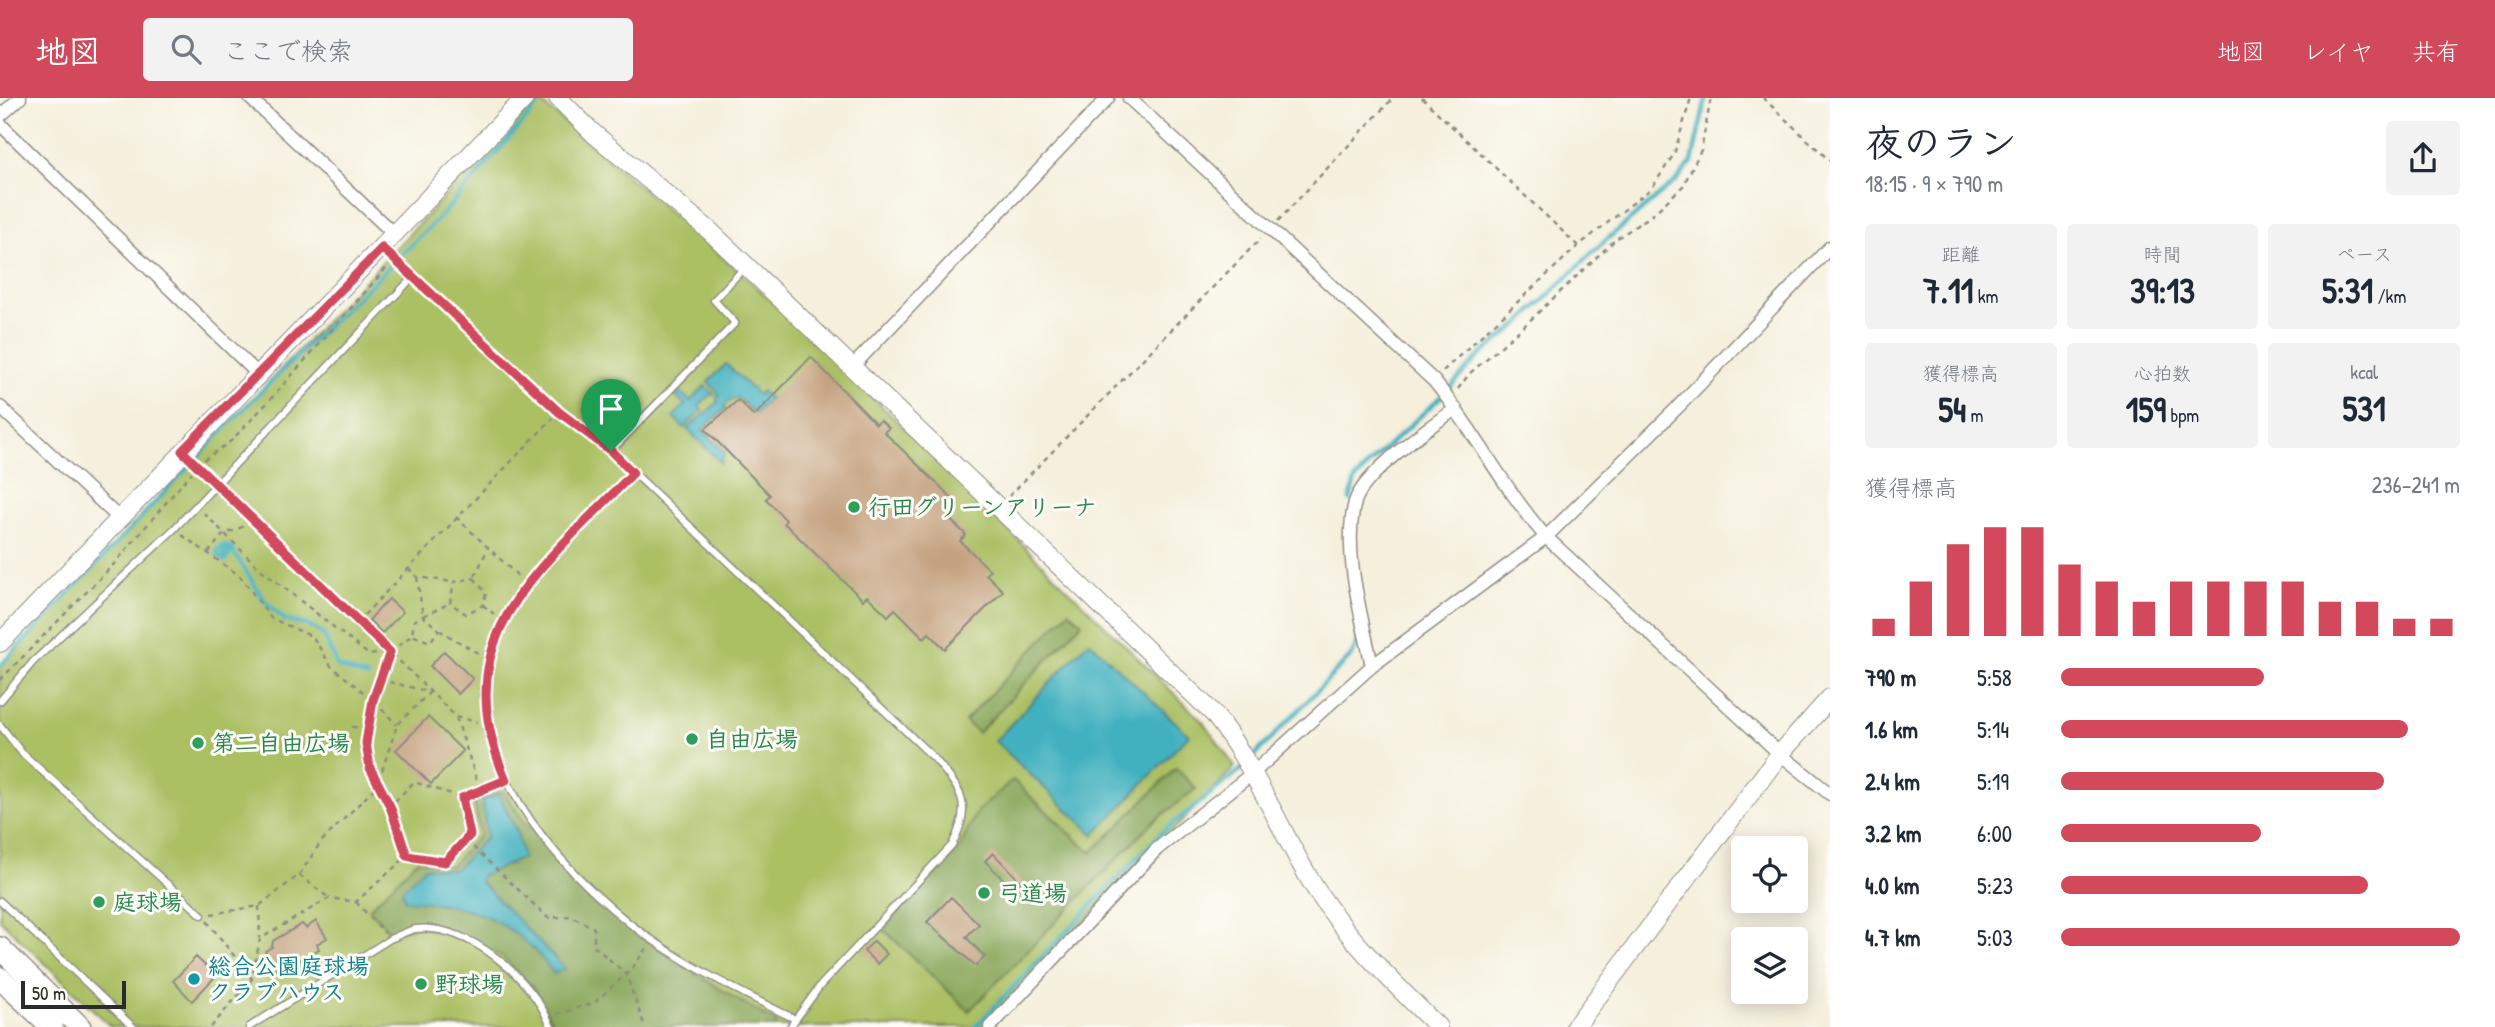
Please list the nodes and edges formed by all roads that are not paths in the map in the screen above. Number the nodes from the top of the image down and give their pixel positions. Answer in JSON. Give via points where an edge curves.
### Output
{"nodes":[{"id":1,"x":20,"y":98,"type":"edge"},
{"id":2,"x":250,"y":98,"type":"edge"},
{"id":3,"x":525,"y":98,"type":"edge"},
{"id":4,"x":558,"y":98,"type":"edge"},
{"id":5,"x":1108,"y":98,"type":"edge"},
{"id":6,"x":1129,"y":98,"type":"edge"},
{"id":7,"x":0,"y":116,"type":"edge"},
{"id":8,"x":0,"y":124,"type":"edge"},
{"id":9,"x":395,"y":235,"type":"junction"},
{"id":10,"x":1830,"y":247,"type":"edge"},
{"id":11,"x":388,"y":254,"type":"junction"},
{"id":12,"x":746,"y":265,"type":"junction"},
{"id":13,"x":413,"y":277,"type":"junction"},
{"id":14,"x":852,"y":367,"type":"junction"},
{"id":15,"x":259,"y":375,"type":"junction"},
{"id":16,"x":1453,"y":405,"type":"junction"},
{"id":17,"x":0,"y":407,"type":"edge"},
{"id":18,"x":182,"y":451,"type":"junction"},
{"id":19,"x":611,"y":451,"type":"junction"},
{"id":20,"x":633,"y":473,"type":"junction"},
{"id":21,"x":216,"y":485,"type":"junction"},
{"id":22,"x":120,"y":519,"type":"junction"},
{"id":23,"x":1546,"y":537,"type":"junction"},
{"id":24,"x":358,"y":621,"type":"road end"},
{"id":25,"x":0,"y":643,"type":"edge"},
{"id":26,"x":1372,"y":666,"type":"junction"},
{"id":27,"x":1830,"y":698,"type":"edge"},
{"id":28,"x":0,"y":701,"type":"edge"},
{"id":29,"x":0,"y":725,"type":"edge"},
{"id":30,"x":1780,"y":754,"type":"junction"},
{"id":31,"x":1254,"y":772,"type":"junction"},
{"id":32,"x":1830,"y":793,"type":"edge"},
{"id":33,"x":0,"y":901,"type":"edge"},
{"id":34,"x":202,"y":915,"type":"road end"},
{"id":35,"x":0,"y":948,"type":"edge"},
{"id":36,"x":0,"y":978,"type":"edge"},
{"id":37,"x":795,"y":1019,"type":"junction"},
{"id":38,"x":52,"y":1027,"type":"edge"},
{"id":39,"x":80,"y":1027,"type":"edge"},
{"id":40,"x":133,"y":1027,"type":"edge"},
{"id":41,"x":249,"y":1027,"type":"edge"},
{"id":42,"x":551,"y":1027,"type":"edge"},
{"id":43,"x":790,"y":1027,"type":"edge"},
{"id":44,"x":990,"y":1027,"type":"edge"},
{"id":45,"x":1438,"y":1027,"type":"edge"},
{"id":46,"x":1575,"y":1027,"type":"edge"}],
"edges":[{"from":1,"to":7,"type":"street"},
{"from":2,"to":9,"type":"street"},
{"from":3,"to":9,"type":"street"},
{"from":4,"to":12,"type":"street"},
{"from":5,"to":14,"type":"street"},
{"from":6,"to":16,"type":"street","via":[[1434,381]]},
{"from":8,"to":15,"type":"street"},
{"from":9,"to":11,"type":"street"},
{"from":10,"to":23,"type":"street"},
{"from":11,"to":13,"type":"lane"},
{"from":11,"to":15,"type":"street"},
{"from":12,"to":14,"type":"street"},
{"from":12,"to":19,"type":"lane","via":[[714,300],[735,323]]},
{"from":13,"to":19,"type":"lane","via":[[559,412]]},
{"from":13,"to":21,"type":"lane"},
{"from":14,"to":31,"type":"street","via":[[1213,713]]},
{"from":15,"to":18,"type":"street"},
{"from":16,"to":23,"type":"street","via":[[1518,506]]},
{"from":16,"to":26,"type":"street","via":[[1372,476],[1355,503],[1352,570]]},
{"from":17,"to":22,"type":"street"},
{"from":18,"to":21,"type":"lane"},
{"from":18,"to":22,"type":"street"},
{"from":19,"to":20,"type":"lane"},
{"from":20,"to":37,"type":"lane","via":[[527,584],[503,621],[487,659],[485,705],[493,749],[506,780],[536,827],[581,881],[631,924],[735,989]]},
{"from":20,"to":37,"type":"lane","via":[[935,759],[960,789],[965,805],[952,845],[820,986]]},
{"from":21,"to":24,"type":"lane"},
{"from":21,"to":28,"type":"lane","via":[[33,662]]},
{"from":22,"to":25,"type":"street"},
{"from":23,"to":26,"type":"street"},
{"from":23,"to":30,"type":"street"},
{"from":26,"to":31,"type":"street"},
{"from":27,"to":30,"type":"street"},
{"from":29,"to":34,"type":"lane","via":[[22,753]]},
{"from":30,"to":32,"type":"street"},
{"from":30,"to":46,"type":"street"},
{"from":31,"to":44,"type":"street","via":[[1157,849]]},
{"from":31,"to":45,"type":"street","via":[[1315,888],[1361,952]]},
{"from":33,"to":40,"type":"lane"},
{"from":35,"to":39,"type":"highway"},
{"from":36,"to":38,"type":"highway"},
{"from":37,"to":43,"type":"lane"},
{"from":41,"to":42,"type":"lane","via":[[390,939],[416,929],[445,932],[503,961],[528,987]]}]}
